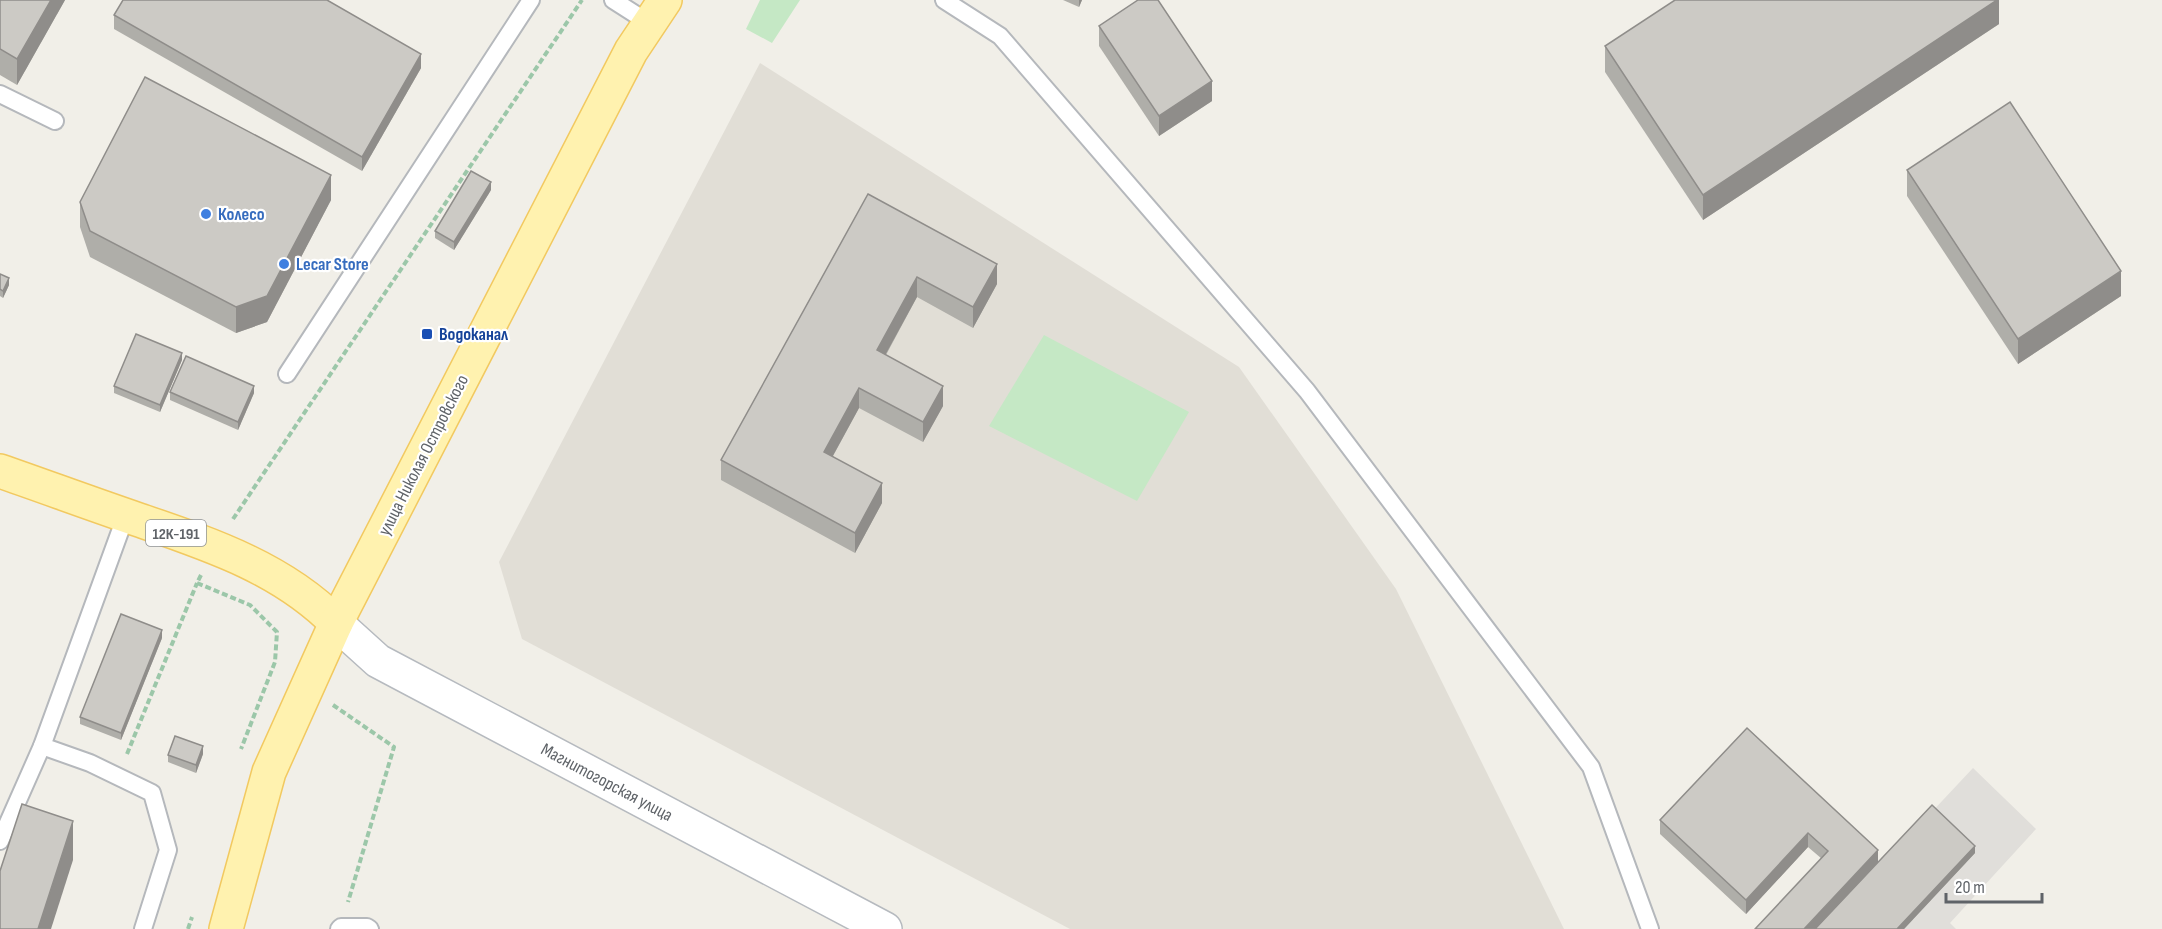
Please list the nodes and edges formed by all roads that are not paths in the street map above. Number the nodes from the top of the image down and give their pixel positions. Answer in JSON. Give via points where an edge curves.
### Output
{"nodes":[{"id":1,"x":531,"y":0,"type":"edge"},
{"id":2,"x":613,"y":0,"type":"edge"},
{"id":3,"x":944,"y":0,"type":"edge"},
{"id":4,"x":657,"y":12,"type":"edge"},
{"id":5,"x":0,"y":94,"type":"edge"},
{"id":6,"x":55,"y":121,"type":"dead end"},
{"id":7,"x":287,"y":374,"type":"dead end"},
{"id":8,"x":0,"y":471,"type":"edge"},
{"id":9,"x":126,"y":515,"type":"junction"},
{"id":10,"x":336,"y":623,"type":"junction"},
{"id":11,"x":42,"y":746,"type":"junction"},
{"id":12,"x":0,"y":841,"type":"edge"},
{"id":13,"x":340,"y":928,"type":"edge"},
{"id":14,"x":143,"y":929,"type":"edge"},
{"id":15,"x":226,"y":929,"type":"edge"},
{"id":16,"x":370,"y":929,"type":"edge"},
{"id":17,"x":885,"y":929,"type":"edge"},
{"id":18,"x":1650,"y":929,"type":"edge"}],
"edges":[{"from":1,"to":7,"type":"lane"},
{"from":2,"to":4,"type":"lane"},
{"from":3,"to":18,"type":"lane","via":[[1000,36],[1321,410],[1591,767]]},
{"from":4,"to":10,"type":"main road","name":"улица Николая Островского","via":[[626,61]]},
{"from":5,"to":6,"type":"lane"},
{"from":8,"to":9,"type":"main road","number":"12К-191"},
{"from":9,"to":10,"type":"main road","number":"12К-191","via":[[240,557],[284,581]]},
{"from":9,"to":11,"type":"lane"},
{"from":10,"to":15,"type":"main road","name":"улица Николая Островского","via":[[269,772]]},
{"from":10,"to":17,"type":"main road","name":"Магнитогорская улица","via":[[378,661]]},
{"from":11,"to":12,"type":"lane"},
{"from":11,"to":14,"type":"lane","via":[[90,763],[152,793],[168,850]]},
{"from":13,"to":16,"type":"lane"}]}
